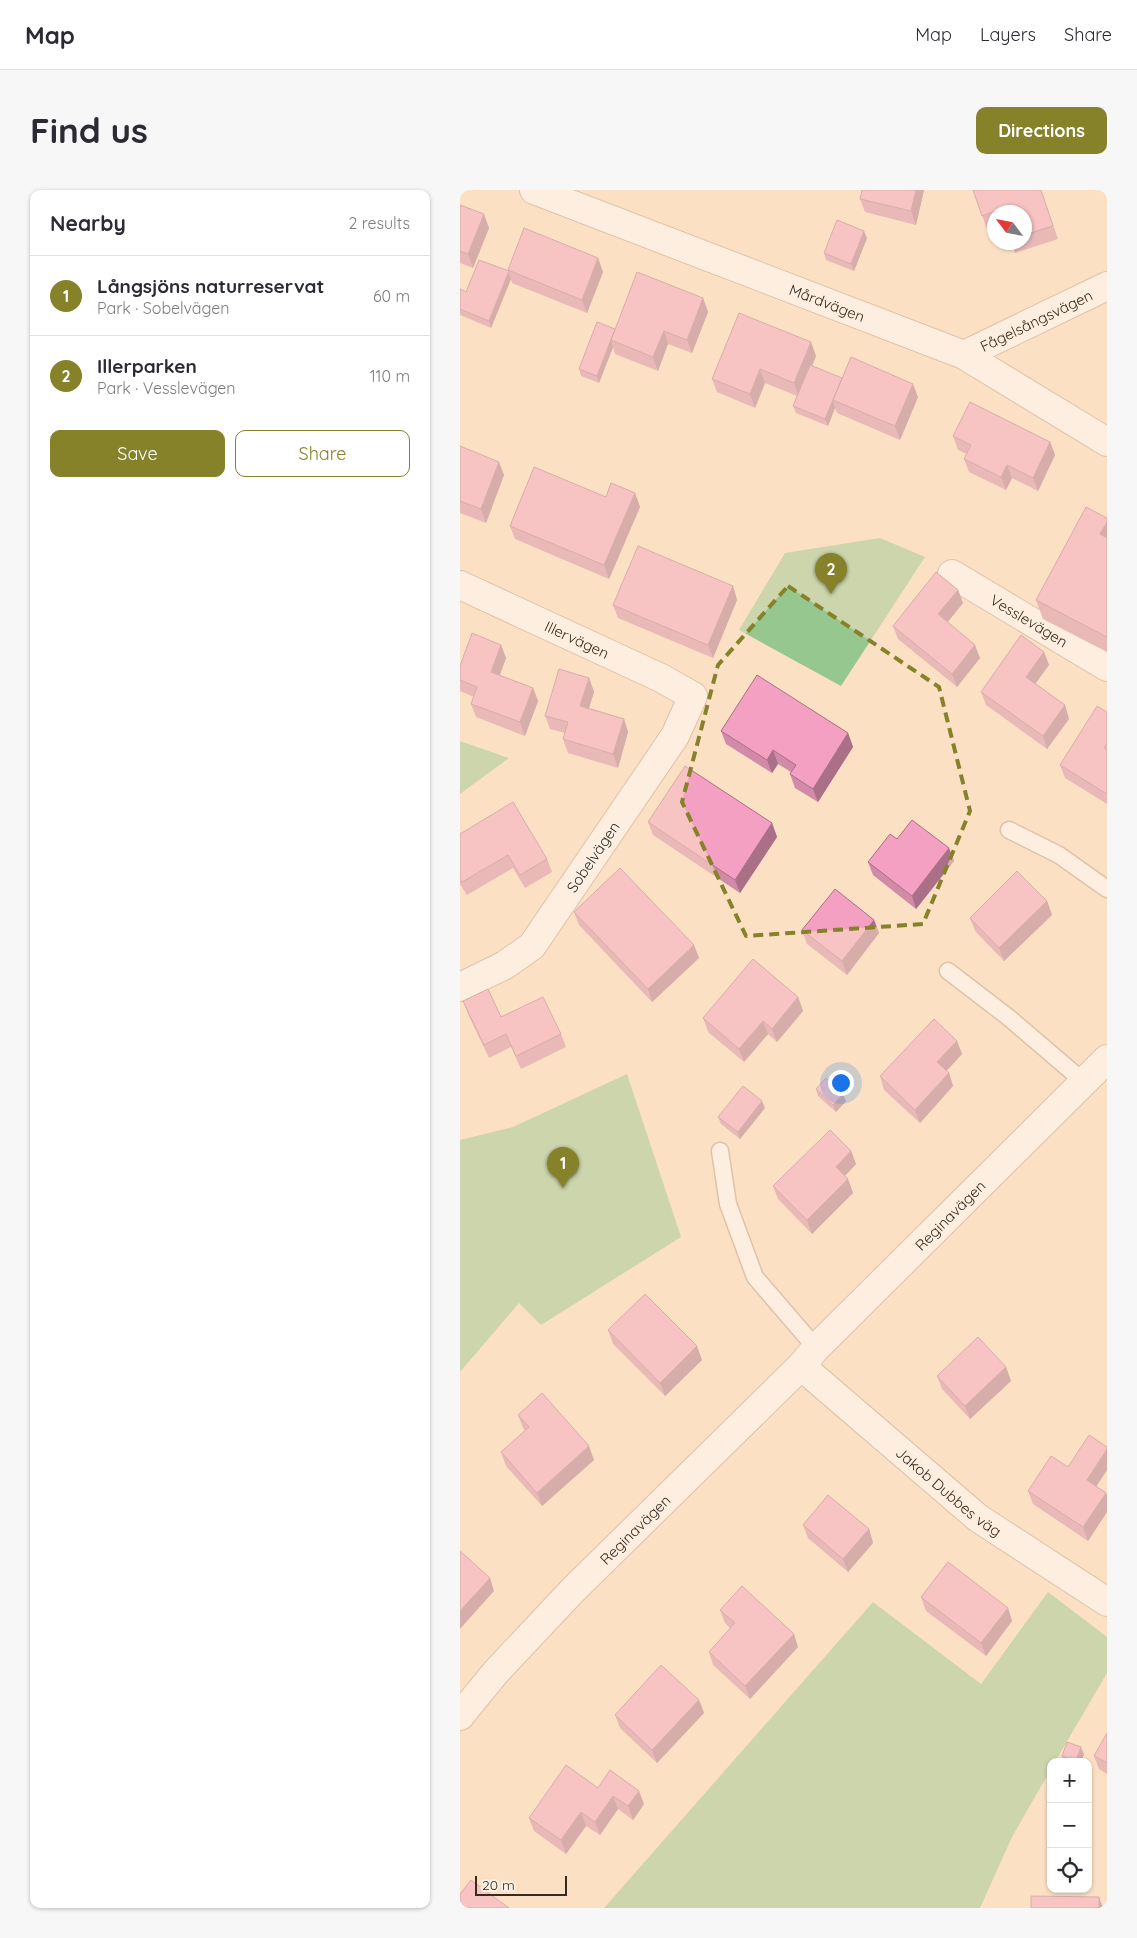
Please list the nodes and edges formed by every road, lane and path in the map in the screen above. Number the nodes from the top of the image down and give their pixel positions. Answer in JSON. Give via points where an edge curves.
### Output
{"nodes":[{"id":1,"x":534,"y":190,"type":"edge"},
{"id":2,"x":1107,"y":286,"type":"edge"},
{"id":3,"x":964,"y":355,"type":"junction"},
{"id":4,"x":1107,"y":442,"type":"edge"},
{"id":5,"x":952,"y":574,"type":"dead end"},
{"id":6,"x":460,"y":585,"type":"edge"},
{"id":7,"x":1107,"y":668,"type":"edge"},
{"id":8,"x":694,"y":696,"type":"joint"},
{"id":9,"x":1009,"y":830,"type":"dead end"},
{"id":10,"x":1107,"y":889,"type":"edge"},
{"id":11,"x":948,"y":971,"type":"dead end"},
{"id":12,"x":460,"y":987,"type":"edge"},
{"id":13,"x":1107,"y":1059,"type":"edge"},
{"id":14,"x":1084,"y":1082,"type":"junction"},
{"id":15,"x":720,"y":1151,"type":"dead end"},
{"id":16,"x":809,"y":1357,"type":"junction"},
{"id":17,"x":1107,"y":1602,"type":"edge"},
{"id":18,"x":460,"y":1716,"type":"edge"}],
"edges":[{"from":1,"to":3,"type":"street","name":"Mårdvägen"},
{"from":2,"to":3,"type":"street","name":"Fågelsångsvägen"},
{"from":3,"to":4,"type":"street","name":"Mårdvägen"},
{"from":5,"to":7,"type":"street","name":"Vesslevägen"},
{"from":6,"to":8,"type":"street","name":"Illervägen"},
{"from":8,"to":12,"type":"street","name":"Sobelvägen","via":[[675,736],[532,946],[505,965]]},
{"from":9,"to":10,"type":"lane","via":[[1059,855]]},
{"from":11,"to":14,"type":"lane"},
{"from":13,"to":14,"type":"street","name":"Reginavägen"},
{"from":14,"to":16,"type":"street","name":"Reginavägen"},
{"from":15,"to":16,"type":"lane","via":[[728,1204],[756,1277]]},
{"from":16,"to":17,"type":"street","name":"Jakob Dubbes väg","via":[[978,1518]]},
{"from":16,"to":18,"type":"street","name":"Reginavägen","via":[[573,1590],[495,1673]]}]}
